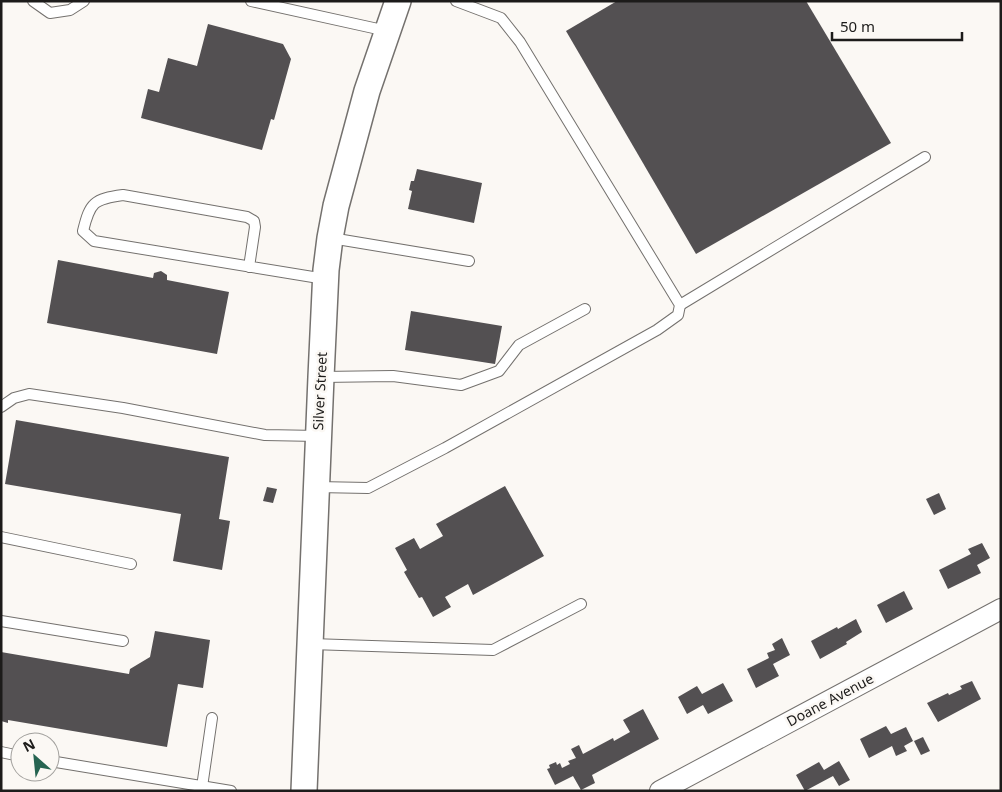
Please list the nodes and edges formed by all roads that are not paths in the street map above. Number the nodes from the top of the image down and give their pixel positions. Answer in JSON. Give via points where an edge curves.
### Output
{"nodes":[{"id":1,"x":32,"y":1,"type":"edge"},
{"id":2,"x":84,"y":1,"type":"edge"},
{"id":3,"x":250,"y":1,"type":"edge"},
{"id":4,"x":398,"y":1,"type":"edge"},
{"id":5,"x":456,"y":1,"type":"edge"},
{"id":6,"x":287,"y":5,"type":"edge"},
{"id":7,"x":386,"y":31,"type":"junction"},
{"id":8,"x":925,"y":157,"type":"dead end"},
{"id":9,"x":330,"y":238,"type":"junction"},
{"id":10,"x":469,"y":261,"type":"dead end"},
{"id":11,"x":249,"y":267,"type":"junction"},
{"id":12,"x":326,"y":280,"type":"junction"},
{"id":13,"x":680,"y":305,"type":"junction"},
{"id":14,"x":585,"y":309,"type":"dead end"},
{"id":15,"x":321,"y":377,"type":"junction"},
{"id":16,"x":1,"y":407,"type":"edge"},
{"id":17,"x":318,"y":436,"type":"junction"},
{"id":18,"x":316,"y":487,"type":"junction"},
{"id":19,"x":1,"y":537,"type":"edge"},
{"id":20,"x":131,"y":564,"type":"dead end"},
{"id":21,"x":581,"y":604,"type":"dead end"},
{"id":22,"x":1001,"y":609,"type":"edge"},
{"id":23,"x":1,"y":620,"type":"edge"},
{"id":24,"x":122,"y":641,"type":"dead end"},
{"id":25,"x":310,"y":644,"type":"junction"},
{"id":26,"x":212,"y":718,"type":"dead end"},
{"id":27,"x":60,"y":763,"type":"edge"},
{"id":28,"x":202,"y":787,"type":"junction"},
{"id":29,"x":231,"y":791,"type":"edge"},
{"id":30,"x":304,"y":791,"type":"edge"},
{"id":31,"x":660,"y":791,"type":"edge"}],
"edges":[{"from":1,"to":2,"type":"lane","via":[[50,13],[70,10]]},
{"from":3,"to":6,"type":"lane"},
{"from":4,"to":7,"type":"street","name":"Silver Street"},
{"from":5,"to":13,"type":"lane","via":[[501,18],[520,42]]},
{"from":6,"to":7,"type":"lane"},
{"from":7,"to":9,"type":"street","name":"Silver Street","via":[[360,116]]},
{"from":8,"to":13,"type":"lane"},
{"from":9,"to":10,"type":"lane"},
{"from":9,"to":12,"type":"street","name":"Silver Street"},
{"from":11,"to":11,"type":"lane","via":[[94,241],[83,231],[94,203],[123,195],[247,217],[254,220],[255,227]]},
{"from":11,"to":12,"type":"lane"},
{"from":12,"to":15,"type":"street","name":"Silver Street"},
{"from":13,"to":18,"type":"lane","via":[[678,315],[657,330],[368,488]]},
{"from":14,"to":15,"type":"lane","via":[[519,346],[499,371],[461,384],[393,376]]},
{"from":15,"to":17,"type":"street","name":"Silver Street"},
{"from":16,"to":17,"type":"lane","via":[[14,398],[29,394],[265,435]]},
{"from":17,"to":18,"type":"street","name":"Silver Street"},
{"from":18,"to":25,"type":"street","name":"Silver Street"},
{"from":19,"to":20,"type":"lane"},
{"from":21,"to":25,"type":"lane","via":[[493,650]]},
{"from":22,"to":31,"type":"street","name":"Doane Avenue"},
{"from":23,"to":24,"type":"lane"},
{"from":25,"to":30,"type":"street","name":"Silver Street"},
{"from":26,"to":28,"type":"lane"},
{"from":27,"to":28,"type":"lane"},
{"from":28,"to":29,"type":"lane"}]}
